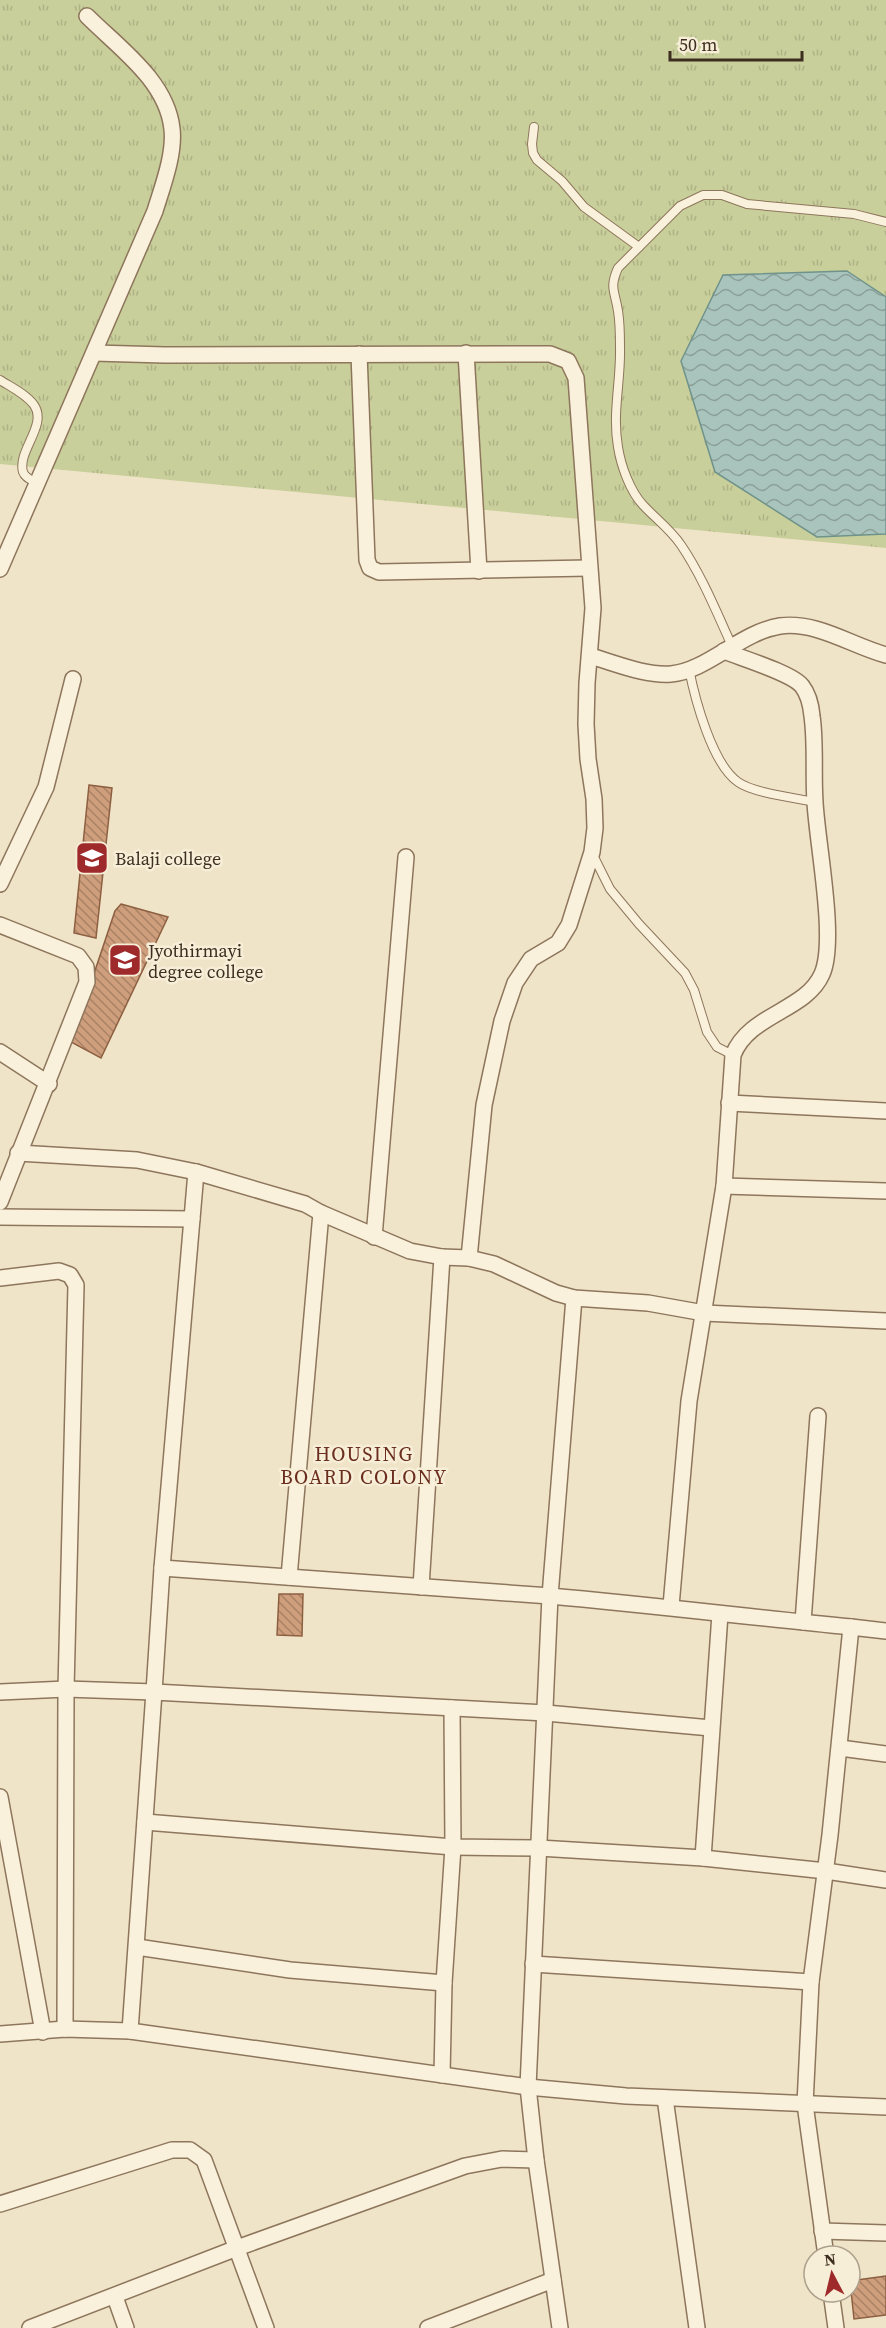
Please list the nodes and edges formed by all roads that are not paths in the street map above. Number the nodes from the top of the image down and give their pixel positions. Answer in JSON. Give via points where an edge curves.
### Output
{"nodes":[{"id":1,"x":87,"y":16,"type":"dead end"},
{"id":2,"x":534,"y":127,"type":"dead end"},
{"id":3,"x":886,"y":222,"type":"edge"},
{"id":4,"x":639,"y":247,"type":"junction"},
{"id":5,"x":94,"y":353,"type":"junction"},
{"id":6,"x":466,"y":353,"type":"junction"},
{"id":7,"x":359,"y":354,"type":"junction"},
{"id":8,"x":0,"y":380,"type":"edge"},
{"id":9,"x":38,"y":484,"type":"junction"},
{"id":10,"x":589,"y":568,"type":"junction"},
{"id":11,"x":0,"y":569,"type":"edge"},
{"id":12,"x":479,"y":571,"type":"junction"},
{"id":13,"x":728,"y":648,"type":"junction"},
{"id":14,"x":886,"y":655,"type":"edge"},
{"id":15,"x":590,"y":656,"type":"junction"},
{"id":16,"x":689,"y":669,"type":"junction"},
{"id":17,"x":73,"y":679,"type":"dead end"},
{"id":18,"x":815,"y":802,"type":"junction"},
{"id":19,"x":592,"y":852,"type":"junction"},
{"id":20,"x":406,"y":857,"type":"dead end"},
{"id":21,"x":0,"y":884,"type":"edge"},
{"id":22,"x":0,"y":925,"type":"edge"},
{"id":23,"x":0,"y":1052,"type":"edge"},
{"id":24,"x":733,"y":1055,"type":"junction"},
{"id":25,"x":49,"y":1084,"type":"junction"},
{"id":26,"x":729,"y":1103,"type":"junction"},
{"id":27,"x":886,"y":1111,"type":"edge"},
{"id":28,"x":18,"y":1153,"type":"junction"},
{"id":29,"x":196,"y":1172,"type":"junction"},
{"id":30,"x":724,"y":1186,"type":"junction"},
{"id":31,"x":886,"y":1191,"type":"edge"},
{"id":32,"x":0,"y":1202,"type":"edge"},
{"id":33,"x":321,"y":1213,"type":"junction"},
{"id":34,"x":0,"y":1217,"type":"edge"},
{"id":35,"x":192,"y":1219,"type":"junction"},
{"id":36,"x":374,"y":1237,"type":"junction"},
{"id":37,"x":442,"y":1257,"type":"junction"},
{"id":38,"x":469,"y":1258,"type":"junction"},
{"id":39,"x":0,"y":1278,"type":"edge"},
{"id":40,"x":574,"y":1298,"type":"junction"},
{"id":41,"x":704,"y":1313,"type":"junction"},
{"id":42,"x":886,"y":1322,"type":"edge"},
{"id":43,"x":818,"y":1416,"type":"dead end"},
{"id":44,"x":162,"y":1568,"type":"junction"},
{"id":45,"x":289,"y":1577,"type":"junction"},
{"id":46,"x":420,"y":1587,"type":"junction"},
{"id":47,"x":550,"y":1596,"type":"junction"},
{"id":48,"x":671,"y":1606,"type":"junction"},
{"id":49,"x":720,"y":1614,"type":"junction"},
{"id":50,"x":803,"y":1622,"type":"junction"},
{"id":51,"x":851,"y":1627,"type":"junction"},
{"id":52,"x":886,"y":1631,"type":"edge"},
{"id":53,"x":66,"y":1689,"type":"junction"},
{"id":54,"x":0,"y":1692,"type":"edge"},
{"id":55,"x":154,"y":1692,"type":"junction"},
{"id":56,"x":452,"y":1708,"type":"junction"},
{"id":57,"x":546,"y":1713,"type":"junction"},
{"id":58,"x":711,"y":1728,"type":"junction"},
{"id":59,"x":840,"y":1748,"type":"junction"},
{"id":60,"x":886,"y":1754,"type":"edge"},
{"id":61,"x":0,"y":1797,"type":"edge"},
{"id":62,"x":145,"y":1822,"type":"junction"},
{"id":63,"x":453,"y":1847,"type":"junction"},
{"id":64,"x":540,"y":1848,"type":"junction"},
{"id":65,"x":703,"y":1858,"type":"junction"},
{"id":66,"x":826,"y":1871,"type":"junction"},
{"id":67,"x":886,"y":1881,"type":"edge"},
{"id":68,"x":137,"y":1947,"type":"junction"},
{"id":69,"x":533,"y":1964,"type":"junction"},
{"id":70,"x":811,"y":1982,"type":"junction"},
{"id":71,"x":444,"y":1983,"type":"junction"},
{"id":72,"x":65,"y":2029,"type":"junction"},
{"id":73,"x":130,"y":2031,"type":"junction"},
{"id":74,"x":43,"y":2032,"type":"junction"},
{"id":75,"x":0,"y":2034,"type":"edge"},
{"id":76,"x":442,"y":2074,"type":"junction"},
{"id":77,"x":528,"y":2087,"type":"junction"},
{"id":78,"x":665,"y":2098,"type":"junction"},
{"id":79,"x":805,"y":2104,"type":"junction"},
{"id":80,"x":886,"y":2107,"type":"edge"},
{"id":81,"x":536,"y":2160,"type":"junction"},
{"id":82,"x":0,"y":2204,"type":"edge"},
{"id":83,"x":822,"y":2231,"type":"junction"},
{"id":84,"x":886,"y":2233,"type":"edge"},
{"id":85,"x":824,"y":2244,"type":"edge"},
{"id":86,"x":237,"y":2248,"type":"junction"},
{"id":87,"x":553,"y":2280,"type":"junction"},
{"id":88,"x":115,"y":2297,"type":"junction"},
{"id":89,"x":833,"y":2304,"type":"edge"},
{"id":90,"x":30,"y":2328,"type":"edge"},
{"id":91,"x":126,"y":2328,"type":"edge"},
{"id":92,"x":266,"y":2328,"type":"edge"},
{"id":93,"x":428,"y":2328,"type":"edge"},
{"id":94,"x":560,"y":2328,"type":"edge"},
{"id":95,"x":697,"y":2328,"type":"edge"},
{"id":96,"x":836,"y":2328,"type":"edge"}],
"edges":[{"from":1,"to":5,"type":"street","via":[[149,77],[165,102],[172,130],[168,166],[155,212]]},
{"from":2,"to":4,"type":"lane","via":[[532,144],[537,160],[584,207]]},
{"from":3,"to":4,"type":"lane","via":[[854,214],[747,204],[722,195],[703,195],[680,206]]},
{"from":4,"to":13,"type":"lane","via":[[618,268],[612,281],[620,334],[615,410],[618,447],[640,503],[678,541],[698,570]]},
{"from":5,"to":7,"type":"street"},
{"from":5,"to":9,"type":"street"},
{"from":6,"to":7,"type":"street"},
{"from":6,"to":10,"type":"street","via":[[550,354],[568,361],[576,378]]},
{"from":6,"to":12,"type":"street"},
{"from":7,"to":12,"type":"street","via":[[370,568],[379,573]]},
{"from":8,"to":9,"type":"lane","via":[[28,399],[38,412],[23,471]]},
{"from":9,"to":11,"type":"street"},
{"from":10,"to":12,"type":"street"},
{"from":10,"to":15,"type":"street","via":[[593,608]]},
{"from":13,"to":14,"type":"street","via":[[781,626],[817,629]]},
{"from":13,"to":16,"type":"street"},
{"from":13,"to":18,"type":"street","via":[[801,684],[809,697]]},
{"from":15,"to":16,"type":"street","via":[[654,674]]},
{"from":15,"to":19,"type":"street","via":[[586,724],[594,800]]},
{"from":16,"to":18,"type":"lane","via":[[710,741],[738,782],[749,788]]},
{"from":17,"to":21,"type":"street","via":[[46,787]]},
{"from":18,"to":24,"type":"street","via":[[826,921],[823,973],[814,988],[748,1032]]},
{"from":19,"to":24,"type":"lane","via":[[610,889],[685,973],[707,1032],[717,1047]]},
{"from":19,"to":38,"type":"street","via":[[570,925],[558,943],[531,959],[515,983],[502,1021],[484,1106]]},
{"from":20,"to":36,"type":"street"},
{"from":22,"to":25,"type":"street","via":[[78,956],[86,967],[87,982]]},
{"from":23,"to":25,"type":"street"},
{"from":24,"to":26,"type":"street"},
{"from":25,"to":28,"type":"street"},
{"from":26,"to":27,"type":"street"},
{"from":26,"to":30,"type":"street"},
{"from":28,"to":29,"type":"street","via":[[137,1160]]},
{"from":28,"to":32,"type":"street"},
{"from":29,"to":33,"type":"street","via":[[305,1204]]},
{"from":29,"to":35,"type":"street"},
{"from":30,"to":31,"type":"street"},
{"from":30,"to":41,"type":"street"},
{"from":33,"to":36,"type":"street"},
{"from":33,"to":45,"type":"street"},
{"from":34,"to":35,"type":"street"},
{"from":35,"to":44,"type":"street"},
{"from":36,"to":37,"type":"street","via":[[410,1251]]},
{"from":37,"to":38,"type":"street"},
{"from":37,"to":46,"type":"street"},
{"from":38,"to":40,"type":"street","via":[[494,1264]]},
{"from":39,"to":53,"type":"street","via":[[59,1271],[70,1275],[76,1285]]},
{"from":40,"to":41,"type":"street","via":[[648,1303]]},
{"from":40,"to":47,"type":"street"},
{"from":41,"to":42,"type":"street"},
{"from":41,"to":48,"type":"street","via":[[689,1401]]},
{"from":43,"to":50,"type":"street"},
{"from":44,"to":45,"type":"street"},
{"from":44,"to":55,"type":"street"},
{"from":45,"to":46,"type":"street"},
{"from":46,"to":47,"type":"street"},
{"from":47,"to":48,"type":"street"},
{"from":47,"to":57,"type":"street"},
{"from":48,"to":49,"type":"street"},
{"from":49,"to":50,"type":"street"},
{"from":49,"to":58,"type":"street"},
{"from":50,"to":51,"type":"street"},
{"from":51,"to":52,"type":"street"},
{"from":51,"to":59,"type":"street"},
{"from":53,"to":54,"type":"street"},
{"from":53,"to":55,"type":"street"},
{"from":53,"to":72,"type":"street"},
{"from":55,"to":56,"type":"street"},
{"from":55,"to":62,"type":"street"},
{"from":56,"to":57,"type":"street"},
{"from":56,"to":63,"type":"street"},
{"from":57,"to":58,"type":"street"},
{"from":57,"to":64,"type":"street"},
{"from":58,"to":65,"type":"street"},
{"from":59,"to":60,"type":"street"},
{"from":59,"to":66,"type":"street"},
{"from":61,"to":74,"type":"street"},
{"from":62,"to":63,"type":"street"},
{"from":62,"to":68,"type":"street"},
{"from":63,"to":64,"type":"street"},
{"from":63,"to":71,"type":"street"},
{"from":64,"to":65,"type":"street"},
{"from":64,"to":69,"type":"street"},
{"from":65,"to":66,"type":"street"},
{"from":66,"to":67,"type":"street"},
{"from":66,"to":70,"type":"street"},
{"from":68,"to":71,"type":"street","via":[[290,1970]]},
{"from":68,"to":73,"type":"street"},
{"from":69,"to":70,"type":"street"},
{"from":69,"to":77,"type":"street"},
{"from":70,"to":79,"type":"street"},
{"from":71,"to":76,"type":"street"},
{"from":72,"to":73,"type":"street"},
{"from":72,"to":74,"type":"street"},
{"from":73,"to":76,"type":"street"},
{"from":74,"to":75,"type":"street"},
{"from":76,"to":77,"type":"street"},
{"from":77,"to":78,"type":"street"},
{"from":77,"to":81,"type":"street"},
{"from":78,"to":79,"type":"street"},
{"from":78,"to":95,"type":"street"},
{"from":79,"to":80,"type":"street"},
{"from":79,"to":83,"type":"street"},
{"from":81,"to":86,"type":"street","via":[[502,2159],[465,2166]]},
{"from":81,"to":87,"type":"street"},
{"from":82,"to":86,"type":"street","via":[[172,2150],[190,2150],[204,2160]]},
{"from":83,"to":84,"type":"street"},
{"from":83,"to":85,"type":"street"},
{"from":86,"to":88,"type":"street"},
{"from":86,"to":92,"type":"street"},
{"from":87,"to":93,"type":"street"},
{"from":87,"to":94,"type":"street"},
{"from":88,"to":90,"type":"street"},
{"from":88,"to":91,"type":"street"},
{"from":89,"to":96,"type":"street"}]}
